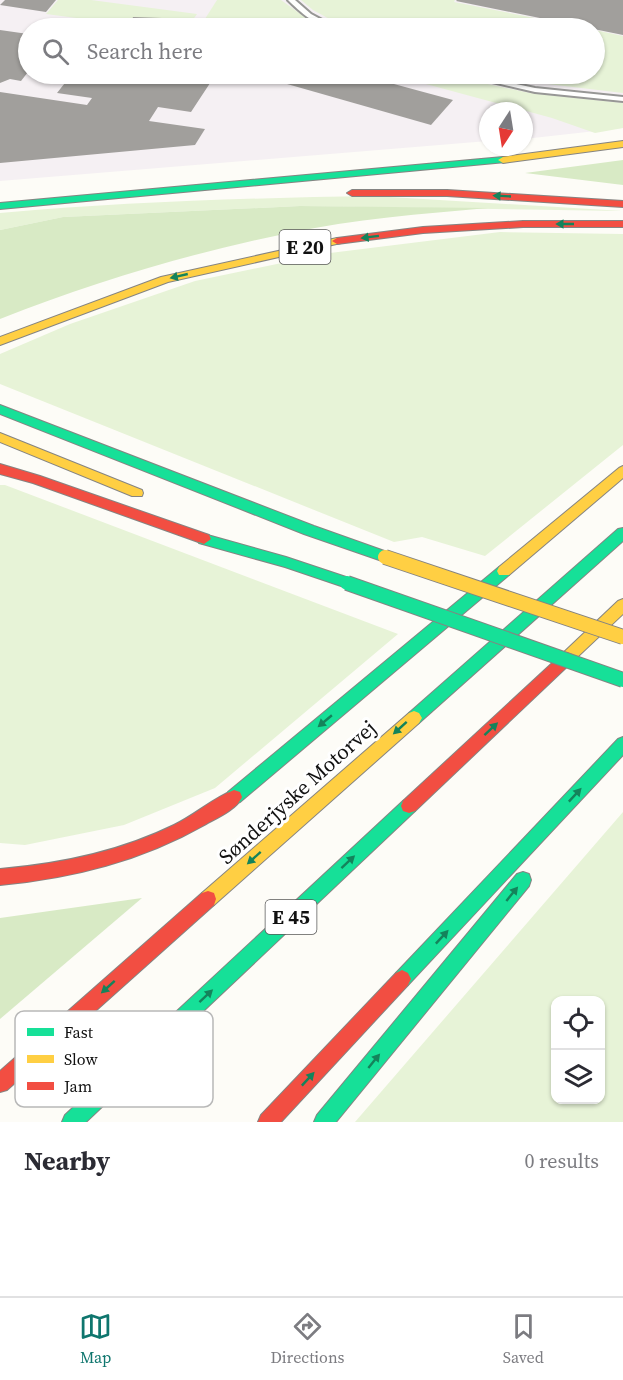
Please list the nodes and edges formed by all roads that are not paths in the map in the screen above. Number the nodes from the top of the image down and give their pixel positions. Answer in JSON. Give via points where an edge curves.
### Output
{"nodes":[{"id":1,"x":291,"y":0,"type":"edge"},
{"id":2,"x":315,"y":18,"type":"edge"},
{"id":3,"x":507,"y":84,"type":"edge"},
{"id":4,"x":623,"y":99,"type":"edge"},
{"id":5,"x":623,"y":144,"type":"edge"},
{"id":6,"x":255,"y":183,"type":"junction"},
{"id":7,"x":294,"y":193,"type":"dead end"},
{"id":8,"x":341,"y":193,"type":"dead end"},
{"id":9,"x":0,"y":198,"type":"edge"},
{"id":10,"x":74,"y":198,"type":"junction"},
{"id":11,"x":623,"y":204,"type":"edge"},
{"id":12,"x":0,"y":206,"type":"edge"},
{"id":13,"x":623,"y":224,"type":"edge"},
{"id":14,"x":0,"y":341,"type":"edge"},
{"id":15,"x":0,"y":409,"type":"edge"},
{"id":16,"x":0,"y":436,"type":"edge"},
{"id":17,"x":0,"y":469,"type":"edge"},
{"id":18,"x":623,"y":471,"type":"edge"},
{"id":19,"x":148,"y":498,"type":"dead end"},
{"id":20,"x":233,"y":532,"type":"dead end"},
{"id":21,"x":623,"y":533,"type":"edge"},
{"id":22,"x":286,"y":562,"type":"junction"},
{"id":23,"x":623,"y":605,"type":"edge"},
{"id":24,"x":623,"y":637,"type":"edge"},
{"id":25,"x":623,"y":680,"type":"edge"},
{"id":26,"x":623,"y":744,"type":"edge"},
{"id":27,"x":623,"y":758,"type":"edge"},
{"id":28,"x":586,"y":804,"type":"dead end"},
{"id":29,"x":533,"y":867,"type":"dead end"},
{"id":30,"x":0,"y":878,"type":"edge"},
{"id":31,"x":82,"y":1011,"type":"edge"},
{"id":32,"x":190,"y":1011,"type":"edge"},
{"id":33,"x":15,"y":1070,"type":"edge"},
{"id":34,"x":0,"y":1083,"type":"edge"},
{"id":35,"x":88,"y":1107,"type":"edge"},
{"id":36,"x":72,"y":1122,"type":"edge"},
{"id":37,"x":268,"y":1122,"type":"edge"},
{"id":38,"x":324,"y":1122,"type":"edge"}],
"edges":[{"from":1,"to":2,"type":"lane"},
{"from":3,"to":4,"type":"lane"},
{"from":5,"to":6,"type":"highway","via":[[532,157]]},
{"from":6,"to":9,"type":"highway","via":[[131,186]]},
{"from":6,"to":10,"type":"highway"},
{"from":7,"to":10,"type":"highway"},
{"from":11,"to":8,"type":"highway","one_way":true,"via":[[447,193]]},
{"from":10,"to":12,"type":"highway"},
{"from":13,"to":14,"type":"highway","number":"E 20","one_way":true,"via":[[423,230],[322,243],[165,279]]},
{"from":15,"to":24,"type":"highway","bridge":true,"via":[[309,530]]},
{"from":16,"to":19,"type":"highway"},
{"from":17,"to":22,"type":"highway","via":[[224,546]]},
{"from":18,"to":30,"type":"highway","one_way":true,"via":[[223,805],[161,838],[112,856],[61,871]]},
{"from":20,"to":22,"type":"highway"},
{"from":21,"to":31,"type":"highway","name":"Sønderjyske Motorvej","one_way":true},
{"from":22,"to":25,"type":"highway","bridge":true},
{"from":32,"to":23,"type":"highway","number":"E 45","one_way":true},
{"from":37,"to":26,"type":"highway","one_way":true},
{"from":27,"to":28,"type":"highway"},
{"from":38,"to":29,"type":"highway","one_way":true},
{"from":33,"to":34,"type":"highway","name":"Sønderjyske Motorvej","one_way":true},
{"from":36,"to":35,"type":"highway","number":"E 45","one_way":true}]}
